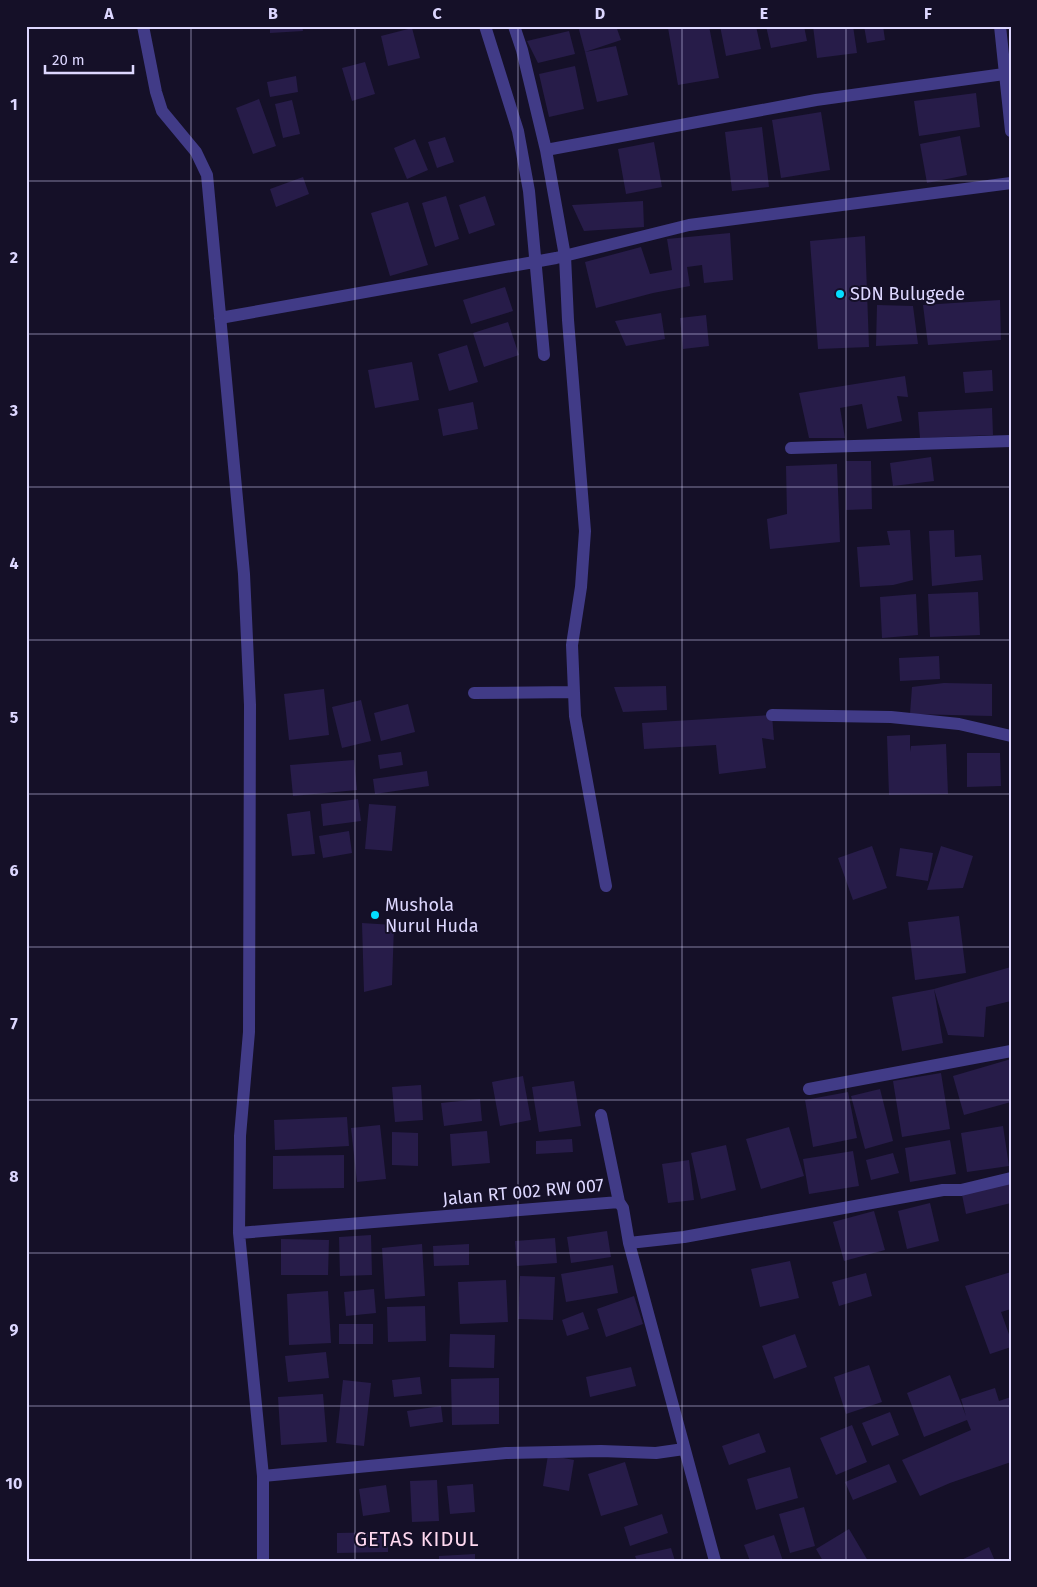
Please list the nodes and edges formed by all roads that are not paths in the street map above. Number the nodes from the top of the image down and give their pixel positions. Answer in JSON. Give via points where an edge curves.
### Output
{"nodes":[{"id":1,"x":143,"y":26,"type":"edge"},
{"id":2,"x":485,"y":26,"type":"edge"},
{"id":3,"x":514,"y":26,"type":"edge"},
{"id":4,"x":1000,"y":26,"type":"edge"},
{"id":5,"x":1004,"y":74,"type":"junction"},
{"id":6,"x":1011,"y":131,"type":"edge"},
{"id":7,"x":546,"y":150,"type":"junction"},
{"id":8,"x":1011,"y":183,"type":"edge"},
{"id":9,"x":550,"y":259,"type":"junction"},
{"id":10,"x":220,"y":318,"type":"junction"},
{"id":11,"x":544,"y":356,"type":"dead end"},
{"id":12,"x":1011,"y":441,"type":"edge"},
{"id":13,"x":791,"y":448,"type":"dead end"},
{"id":14,"x":563,"y":692,"type":"junction"},
{"id":15,"x":474,"y":693,"type":"dead end"},
{"id":16,"x":772,"y":715,"type":"dead end"},
{"id":17,"x":1011,"y":736,"type":"edge"},
{"id":18,"x":606,"y":886,"type":"dead end"},
{"id":19,"x":1011,"y":1051,"type":"edge"},
{"id":20,"x":809,"y":1089,"type":"dead end"},
{"id":21,"x":602,"y":1115,"type":"dead end"},
{"id":22,"x":1011,"y":1178,"type":"edge"},
{"id":23,"x":619,"y":1202,"type":"junction"},
{"id":24,"x":239,"y":1233,"type":"junction"},
{"id":25,"x":629,"y":1243,"type":"junction"},
{"id":26,"x":684,"y":1448,"type":"junction"},
{"id":27,"x":262,"y":1476,"type":"junction"},
{"id":28,"x":262,"y":1561,"type":"edge"},
{"id":29,"x":715,"y":1561,"type":"edge"}],
"edges":[{"from":1,"to":10,"type":"street","via":[[162,111],[196,152],[207,175]]},
{"from":2,"to":9,"type":"street","via":[[518,130],[529,191]]},
{"from":3,"to":7,"type":"street"},
{"from":4,"to":5,"type":"street"},
{"from":5,"to":6,"type":"street"},
{"from":5,"to":7,"type":"street","via":[[816,100]]},
{"from":7,"to":9,"type":"street"},
{"from":8,"to":9,"type":"street","via":[[689,225]]},
{"from":9,"to":10,"type":"street"},
{"from":9,"to":11,"type":"street"},
{"from":9,"to":14,"type":"street","via":[[568,320],[584,532],[581,587]]},
{"from":10,"to":24,"type":"street","via":[[244,574],[250,705],[249,1032],[240,1136]]},
{"from":12,"to":13,"type":"street"},
{"from":14,"to":15,"type":"street"},
{"from":14,"to":18,"type":"street","via":[[575,716]]},
{"from":16,"to":17,"type":"street","via":[[891,717],[959,724]]},
{"from":19,"to":20,"type":"street"},
{"from":21,"to":23,"type":"street"},
{"from":22,"to":25,"type":"street","via":[[961,1190],[943,1190],[684,1237]]},
{"from":23,"to":24,"type":"street","name":"Jalan RT 002 RW 007"},
{"from":23,"to":25,"type":"street","name":"Jalan RT 002 RW 007"},
{"from":24,"to":27,"type":"street"},
{"from":25,"to":26,"type":"street","name":"Jalan RT 002 RW 007"},
{"from":26,"to":27,"type":"street","via":[[656,1453],[506,1453]]},
{"from":26,"to":29,"type":"street","name":"Jalan RT 002 RW 007"},
{"from":27,"to":28,"type":"street"}]}
